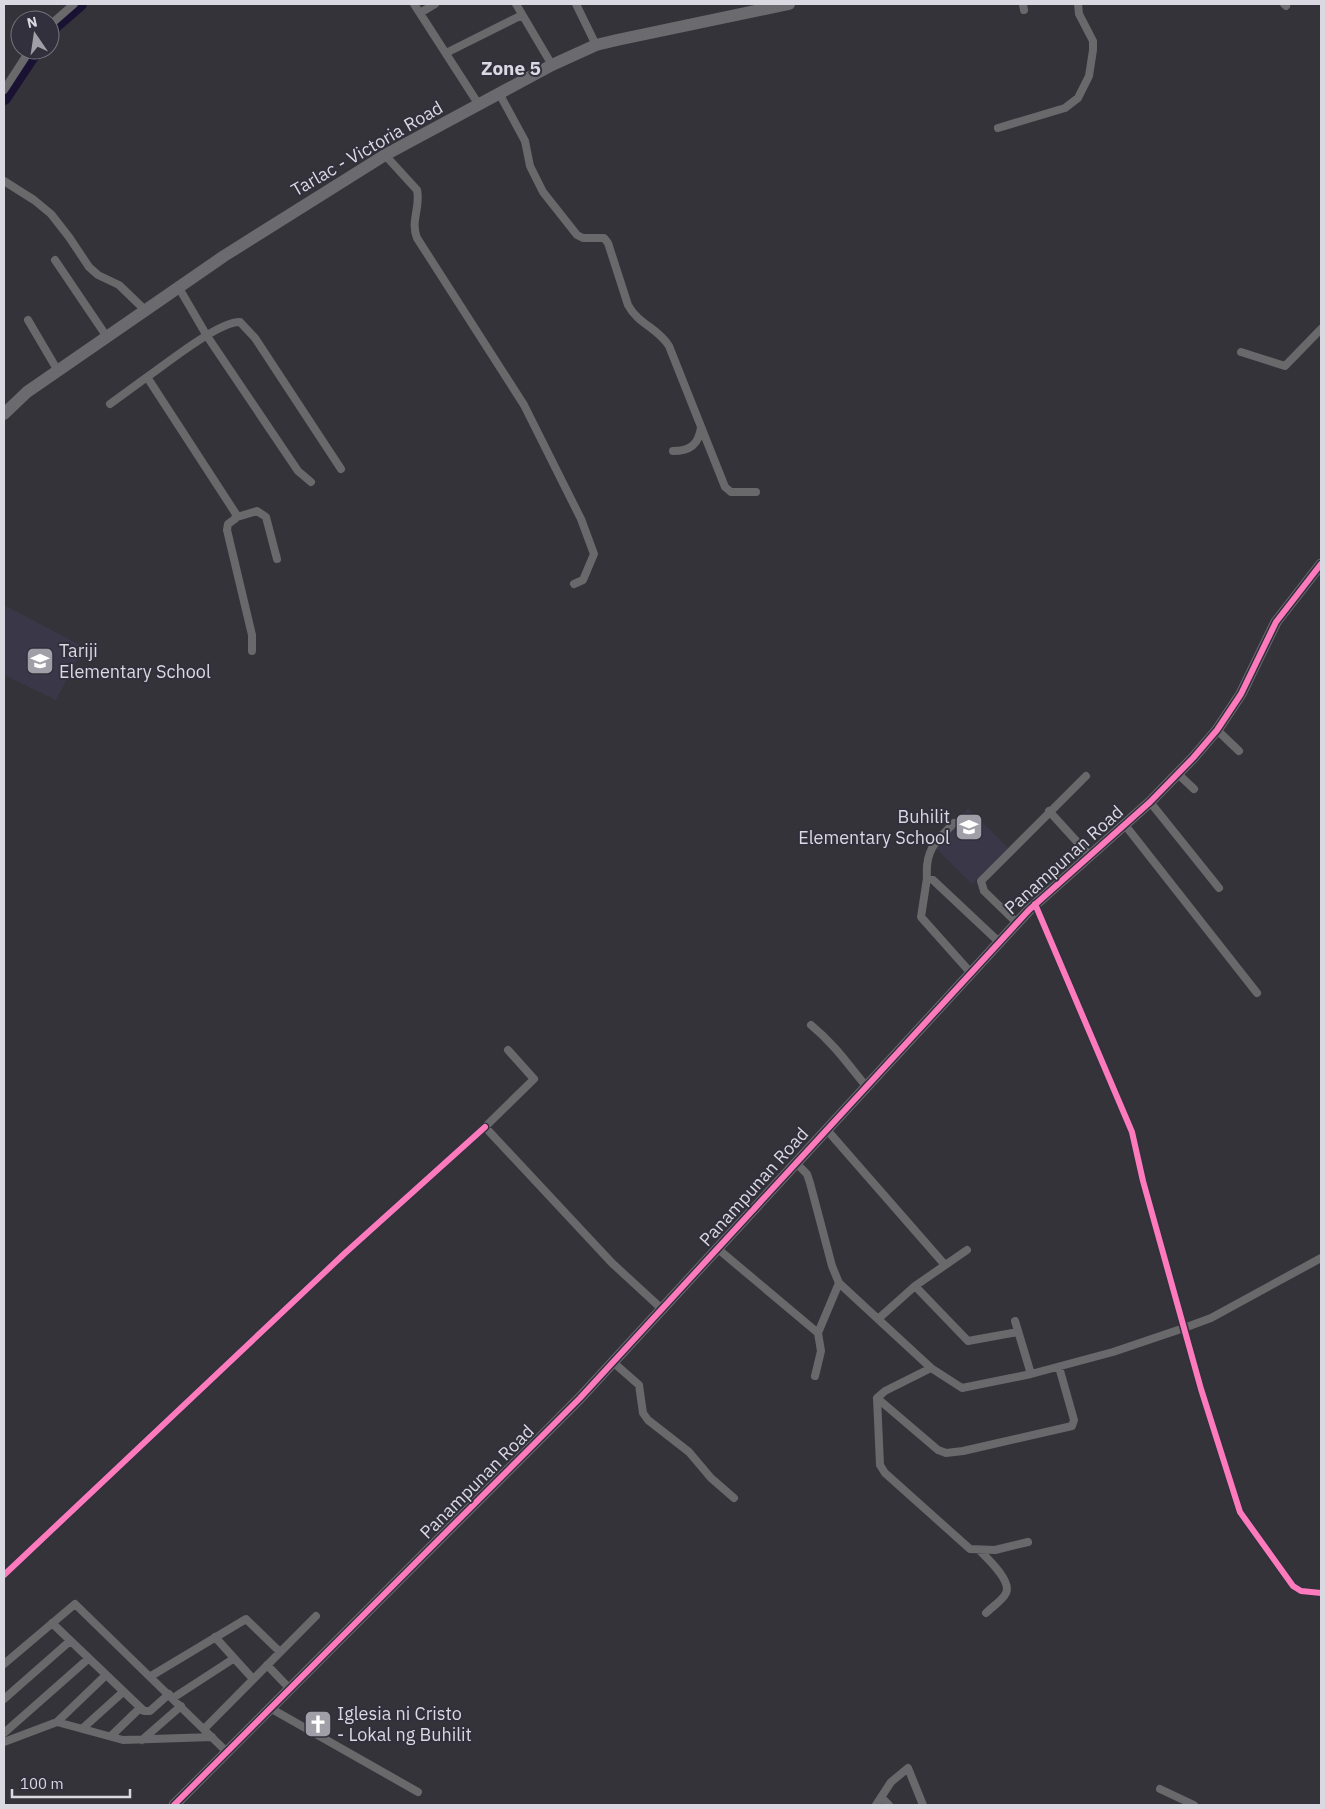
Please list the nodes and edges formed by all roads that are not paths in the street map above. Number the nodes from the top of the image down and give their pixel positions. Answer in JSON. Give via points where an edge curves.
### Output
{"nodes":[{"id":1,"x":74,"y":4,"type":"edge"},
{"id":2,"x":414,"y":4,"type":"edge"},
{"id":3,"x":435,"y":4,"type":"edge"},
{"id":4,"x":516,"y":4,"type":"edge"},
{"id":5,"x":576,"y":4,"type":"edge"},
{"id":6,"x":789,"y":4,"type":"edge"},
{"id":7,"x":1078,"y":4,"type":"edge"},
{"id":8,"x":751,"y":8,"type":"edge"},
{"id":9,"x":420,"y":13,"type":"junction"},
{"id":10,"x":522,"y":15,"type":"junction"},
{"id":11,"x":60,"y":16,"type":"edge"},
{"id":12,"x":596,"y":45,"type":"junction"},
{"id":13,"x":446,"y":53,"type":"junction"},
{"id":14,"x":24,"y":60,"type":"edge"},
{"id":15,"x":552,"y":65,"type":"junction"},
{"id":16,"x":4,"y":90,"type":"edge"},
{"id":17,"x":499,"y":93,"type":"junction"},
{"id":18,"x":480,"y":105,"type":"junction"},
{"id":19,"x":998,"y":128,"type":"dead end"},
{"id":20,"x":385,"y":155,"type":"junction"},
{"id":21,"x":4,"y":181,"type":"edge"},
{"id":22,"x":55,"y":260,"type":"dead end"},
{"id":23,"x":179,"y":288,"type":"junction"},
{"id":24,"x":145,"y":310,"type":"junction"},
{"id":25,"x":28,"y":320,"type":"dead end"},
{"id":26,"x":1321,"y":329,"type":"edge"},
{"id":27,"x":208,"y":336,"type":"junction"},
{"id":28,"x":107,"y":337,"type":"junction"},
{"id":29,"x":1241,"y":352,"type":"dead end"},
{"id":30,"x":58,"y":371,"type":"junction"},
{"id":31,"x":147,"y":377,"type":"junction"},
{"id":32,"x":110,"y":404,"type":"dead end"},
{"id":33,"x":4,"y":414,"type":"edge"},
{"id":34,"x":701,"y":426,"type":"junction"},
{"id":35,"x":673,"y":451,"type":"dead end"},
{"id":36,"x":341,"y":469,"type":"dead end"},
{"id":37,"x":311,"y":482,"type":"dead end"},
{"id":38,"x":756,"y":492,"type":"dead end"},
{"id":39,"x":237,"y":517,"type":"junction"},
{"id":40,"x":277,"y":559,"type":"dead end"},
{"id":41,"x":1321,"y":564,"type":"edge"},
{"id":42,"x":574,"y":584,"type":"dead end"},
{"id":43,"x":252,"y":650,"type":"dead end"},
{"id":44,"x":1218,"y":730,"type":"junction"},
{"id":45,"x":1239,"y":751,"type":"dead end"},
{"id":46,"x":1178,"y":774,"type":"junction"},
{"id":47,"x":1086,"y":776,"type":"dead end"},
{"id":48,"x":1194,"y":789,"type":"dead end"},
{"id":49,"x":1150,"y":802,"type":"junction"},
{"id":50,"x":1049,"y":811,"type":"junction"},
{"id":51,"x":954,"y":823,"type":"dead end"},
{"id":52,"x":1125,"y":825,"type":"junction"},
{"id":53,"x":1090,"y":856,"type":"junction"},
{"id":54,"x":927,"y":878,"type":"junction"},
{"id":55,"x":1220,"y":888,"type":"dead end"},
{"id":56,"x":1035,"y":904,"type":"junction"},
{"id":57,"x":1017,"y":923,"type":"junction"},
{"id":58,"x":999,"y":942,"type":"junction"},
{"id":59,"x":970,"y":972,"type":"junction"},
{"id":60,"x":1257,"y":993,"type":"dead end"},
{"id":61,"x":811,"y":1025,"type":"dead end"},
{"id":62,"x":508,"y":1050,"type":"dead end"},
{"id":63,"x":866,"y":1086,"type":"junction"},
{"id":64,"x":485,"y":1127,"type":"junction"},
{"id":65,"x":827,"y":1130,"type":"junction"},
{"id":66,"x":796,"y":1163,"type":"junction"},
{"id":67,"x":718,"y":1249,"type":"junction"},
{"id":68,"x":967,"y":1250,"type":"dead end"},
{"id":69,"x":1321,"y":1258,"type":"edge"},
{"id":70,"x":945,"y":1264,"type":"junction"},
{"id":71,"x":839,"y":1283,"type":"junction"},
{"id":72,"x":915,"y":1286,"type":"junction"},
{"id":73,"x":662,"y":1310,"type":"junction"},
{"id":74,"x":878,"y":1319,"type":"junction"},
{"id":75,"x":1015,"y":1321,"type":"dead end"},
{"id":76,"x":1184,"y":1328,"type":"junction"},
{"id":77,"x":1018,"y":1332,"type":"junction"},
{"id":78,"x":818,"y":1333,"type":"junction"},
{"id":79,"x":614,"y":1363,"type":"junction"},
{"id":80,"x":1058,"y":1367,"type":"junction"},
{"id":81,"x":931,"y":1368,"type":"junction"},
{"id":82,"x":1031,"y":1374,"type":"junction"},
{"id":83,"x":815,"y":1376,"type":"dead end"},
{"id":84,"x":876,"y":1398,"type":"junction"},
{"id":85,"x":734,"y":1498,"type":"dead end"},
{"id":86,"x":1028,"y":1542,"type":"dead end"},
{"id":87,"x":979,"y":1550,"type":"junction"},
{"id":88,"x":4,"y":1575,"type":"edge"},
{"id":89,"x":1321,"y":1592,"type":"edge"},
{"id":90,"x":986,"y":1613,"type":"dead end"},
{"id":91,"x":316,"y":1616,"type":"dead end"},
{"id":92,"x":52,"y":1623,"type":"junction"},
{"id":93,"x":215,"y":1637,"type":"junction"},
{"id":94,"x":70,"y":1641,"type":"junction"},
{"id":95,"x":280,"y":1652,"type":"junction"},
{"id":96,"x":88,"y":1659,"type":"junction"},
{"id":97,"x":233,"y":1659,"type":"junction"},
{"id":98,"x":4,"y":1664,"type":"edge"},
{"id":99,"x":267,"y":1665,"type":"junction"},
{"id":100,"x":106,"y":1675,"type":"junction"},
{"id":101,"x":151,"y":1676,"type":"junction"},
{"id":102,"x":253,"y":1679,"type":"junction"},
{"id":103,"x":290,"y":1689,"type":"junction"},
{"id":104,"x":123,"y":1692,"type":"junction"},
{"id":105,"x":171,"y":1696,"type":"junction"},
{"id":106,"x":4,"y":1699,"type":"edge"},
{"id":107,"x":181,"y":1706,"type":"junction"},
{"id":108,"x":140,"y":1708,"type":"junction"},
{"id":109,"x":270,"y":1708,"type":"junction"},
{"id":110,"x":57,"y":1722,"type":"junction"},
{"id":111,"x":84,"y":1728,"type":"junction"},
{"id":112,"x":204,"y":1729,"type":"junction"},
{"id":113,"x":4,"y":1733,"type":"edge"},
{"id":114,"x":111,"y":1736,"type":"junction"},
{"id":115,"x":212,"y":1737,"type":"junction"},
{"id":116,"x":142,"y":1740,"type":"junction"},
{"id":117,"x":4,"y":1742,"type":"edge"},
{"id":118,"x":228,"y":1753,"type":"junction"},
{"id":119,"x":1160,"y":1789,"type":"dead end"},
{"id":120,"x":418,"y":1792,"type":"dead end"},
{"id":121,"x":881,"y":1798,"type":"junction"},
{"id":122,"x":174,"y":1805,"type":"edge"},
{"id":123,"x":876,"y":1805,"type":"edge"},
{"id":124,"x":889,"y":1805,"type":"edge"},
{"id":125,"x":923,"y":1805,"type":"edge"},
{"id":126,"x":1194,"y":1805,"type":"edge"}],
"edges":[{"from":1,"to":11,"type":"street"},
{"from":2,"to":9,"type":"street"},
{"from":3,"to":9,"type":"street"},
{"from":4,"to":10,"type":"street"},
{"from":5,"to":12,"type":"street"},
{"from":6,"to":8,"type":"main road","name":"Tarlac - Victoria Road"},
{"from":7,"to":19,"type":"street","via":[[1094,50],[1089,76],[1078,98],[1065,108]]},
{"from":8,"to":12,"type":"main road","name":"Tarlac - Victoria Road"},
{"from":9,"to":13,"type":"street"},
{"from":10,"to":13,"type":"street"},
{"from":10,"to":15,"type":"street"},
{"from":12,"to":15,"type":"main road","name":"Tarlac - Victoria Road"},
{"from":13,"to":18,"type":"street"},
{"from":14,"to":16,"type":"street"},
{"from":15,"to":17,"type":"main road","name":"Tarlac - Victoria Road"},
{"from":17,"to":18,"type":"main road","name":"Tarlac - Victoria Road"},
{"from":17,"to":34,"type":"street","via":[[524,141],[530,166],[543,192],[573,232],[583,238],[604,238],[608,243],[628,305],[641,322],[664,338]]},
{"from":18,"to":20,"type":"main road","name":"Tarlac - Victoria Road"},
{"from":20,"to":23,"type":"main road","name":"Tarlac - Victoria Road"},
{"from":20,"to":42,"type":"street","via":[[417,190],[414,222],[417,238],[524,405],[581,519],[594,554],[582,580]]},
{"from":21,"to":24,"type":"street","via":[[50,214],[89,267],[98,275],[119,284]]},
{"from":22,"to":28,"type":"street"},
{"from":23,"to":24,"type":"main road","name":"Tarlac - Victoria Road"},
{"from":23,"to":27,"type":"street"},
{"from":24,"to":28,"type":"main road","name":"Tarlac - Victoria Road"},
{"from":25,"to":30,"type":"street"},
{"from":26,"to":29,"type":"street","via":[[1285,366]]},
{"from":27,"to":31,"type":"street"},
{"from":27,"to":36,"type":"street","via":[[235,322],[245,326]]},
{"from":27,"to":37,"type":"street","via":[[298,471]]},
{"from":28,"to":30,"type":"main road","name":"Tarlac - Victoria Road"},
{"from":30,"to":33,"type":"main road","name":"Tarlac - Victoria Road","via":[[27,392]]},
{"from":31,"to":32,"type":"street"},
{"from":31,"to":39,"type":"street"},
{"from":34,"to":35,"type":"street","via":[[694,446],[688,450]]},
{"from":34,"to":38,"type":"street","via":[[725,487],[731,492]]},
{"from":39,"to":40,"type":"street","via":[[257,511],[266,517]]},
{"from":39,"to":43,"type":"street","via":[[228,524],[227,530],[252,635]]},
{"from":41,"to":44,"type":"street","name":"Panampunan Road","via":[[1276,622],[1241,694]]},
{"from":44,"to":45,"type":"street"},
{"from":44,"to":46,"type":"street","name":"Panampunan Road"},
{"from":46,"to":48,"type":"street"},
{"from":46,"to":49,"type":"street","name":"Panampunan Road"},
{"from":47,"to":50,"type":"street"},
{"from":49,"to":52,"type":"street","name":"Panampunan Road"},
{"from":49,"to":55,"type":"street"},
{"from":50,"to":53,"type":"street"},
{"from":50,"to":57,"type":"street","via":[[981,881],[984,891]]},
{"from":51,"to":54,"type":"street","via":[[932,845]]},
{"from":52,"to":53,"type":"street","name":"Panampunan Road"},
{"from":52,"to":60,"type":"street"},
{"from":53,"to":56,"type":"street","name":"Panampunan Road"},
{"from":54,"to":58,"type":"street"},
{"from":54,"to":59,"type":"street","via":[[920,917]]},
{"from":56,"to":57,"type":"street","name":"Panampunan Road"},
{"from":56,"to":76,"type":"street","via":[[1132,1132],[1142,1181]]},
{"from":57,"to":58,"type":"street","name":"Panampunan Road"},
{"from":58,"to":59,"type":"street","name":"Panampunan Road"},
{"from":59,"to":63,"type":"street","name":"Panampunan Road"},
{"from":61,"to":63,"type":"street","via":[[839,1050],[850,1069]]},
{"from":62,"to":64,"type":"street","via":[[534,1079]]},
{"from":63,"to":65,"type":"street","name":"Panampunan Road"},
{"from":64,"to":73,"type":"street","via":[[612,1263]]},
{"from":64,"to":88,"type":"street","via":[[344,1254]]},
{"from":65,"to":66,"type":"street","name":"Panampunan Road"},
{"from":65,"to":70,"type":"street"},
{"from":66,"to":67,"type":"street","name":"Panampunan Road"},
{"from":66,"to":71,"type":"street","via":[[810,1183]]},
{"from":67,"to":73,"type":"street","name":"Panampunan Road"},
{"from":67,"to":78,"type":"street"},
{"from":68,"to":70,"type":"street"},
{"from":69,"to":76,"type":"street","via":[[1211,1318]]},
{"from":70,"to":72,"type":"street"},
{"from":71,"to":74,"type":"street"},
{"from":71,"to":78,"type":"street"},
{"from":72,"to":74,"type":"street"},
{"from":72,"to":77,"type":"street","via":[[968,1341]]},
{"from":73,"to":79,"type":"street","name":"Panampunan Road"},
{"from":74,"to":81,"type":"street"},
{"from":75,"to":77,"type":"street"},
{"from":76,"to":80,"type":"street"},
{"from":76,"to":89,"type":"street","via":[[1240,1512],[1293,1586],[1301,1591]]},
{"from":77,"to":82,"type":"street"},
{"from":78,"to":83,"type":"street","via":[[821,1351]]},
{"from":79,"to":85,"type":"street","via":[[639,1386],[643,1413],[648,1420],[689,1452]]},
{"from":79,"to":103,"type":"street","name":"Panampunan Road"},
{"from":80,"to":82,"type":"street"},
{"from":80,"to":84,"type":"street","via":[[1074,1420],[1072,1426],[958,1452],[938,1450]]},
{"from":81,"to":82,"type":"street","via":[[962,1388]]},
{"from":81,"to":84,"type":"street"},
{"from":84,"to":87,"type":"street","via":[[878,1457],[885,1473],[960,1542],[970,1549]]},
{"from":86,"to":87,"type":"street","via":[[995,1550]]},
{"from":87,"to":90,"type":"street","via":[[1000,1572],[1007,1587],[1006,1593]]},
{"from":91,"to":95,"type":"street"},
{"from":92,"to":94,"type":"street"},
{"from":92,"to":98,"type":"street"},
{"from":92,"to":101,"type":"street","via":[[75,1604]]},
{"from":93,"to":95,"type":"street","via":[[246,1619]]},
{"from":93,"to":97,"type":"street"},
{"from":93,"to":101,"type":"street"},
{"from":94,"to":96,"type":"street"},
{"from":94,"to":106,"type":"street"},
{"from":95,"to":99,"type":"street"},
{"from":96,"to":100,"type":"street"},
{"from":96,"to":113,"type":"street"},
{"from":97,"to":102,"type":"street"},
{"from":97,"to":105,"type":"street"},
{"from":99,"to":102,"type":"street"},
{"from":99,"to":103,"type":"street"},
{"from":100,"to":104,"type":"street"},
{"from":100,"to":110,"type":"street"},
{"from":101,"to":105,"type":"street"},
{"from":102,"to":112,"type":"street"},
{"from":103,"to":109,"type":"street","name":"Panampunan Road"},
{"from":104,"to":108,"type":"street"},
{"from":104,"to":111,"type":"street"},
{"from":105,"to":107,"type":"street"},
{"from":105,"to":108,"type":"street","via":[[150,1711]]},
{"from":107,"to":112,"type":"street"},
{"from":107,"to":116,"type":"street"},
{"from":108,"to":114,"type":"street"},
{"from":109,"to":118,"type":"street","name":"Panampunan Road"},
{"from":109,"to":120,"type":"street"},
{"from":110,"to":111,"type":"street"},
{"from":110,"to":117,"type":"street"},
{"from":111,"to":114,"type":"street"},
{"from":112,"to":115,"type":"street"},
{"from":114,"to":116,"type":"street"},
{"from":115,"to":116,"type":"street"},
{"from":115,"to":118,"type":"street"},
{"from":118,"to":122,"type":"street","name":"Panampunan Road"},
{"from":119,"to":126,"type":"street"},
{"from":121,"to":123,"type":"street"},
{"from":121,"to":124,"type":"street"},
{"from":121,"to":125,"type":"street","via":[[890,1782],[908,1768]]}]}
